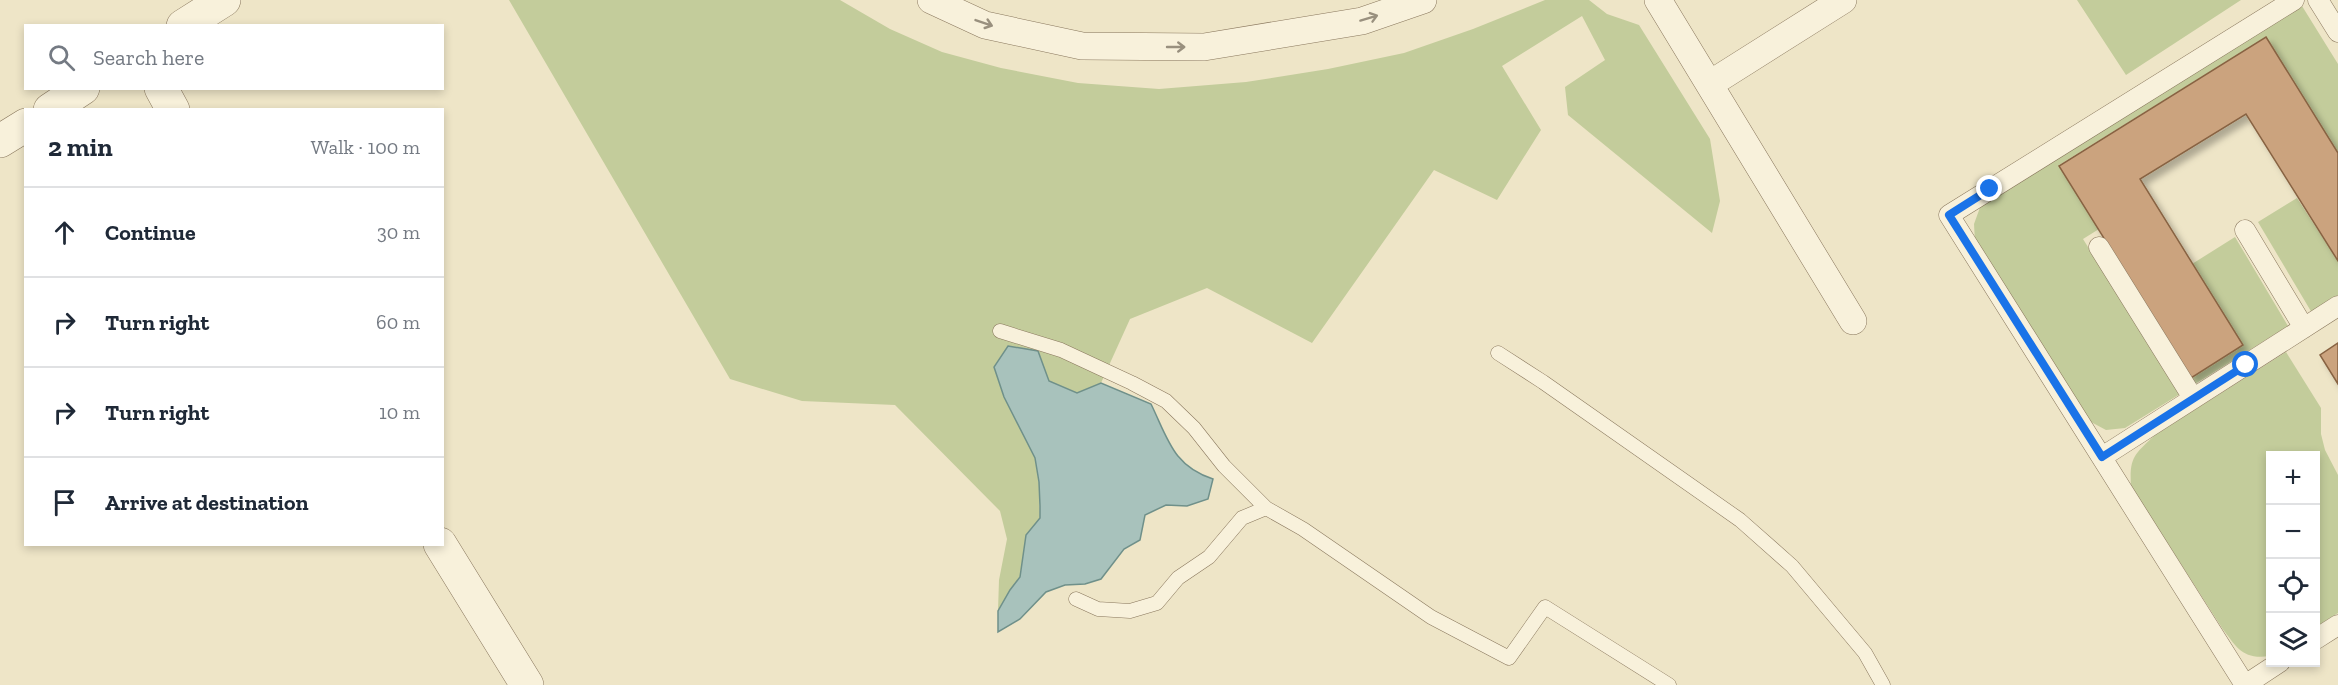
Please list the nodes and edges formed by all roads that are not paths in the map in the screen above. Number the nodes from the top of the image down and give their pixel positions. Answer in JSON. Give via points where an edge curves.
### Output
{"nodes":[{"id":1,"x":224,"y":0,"type":"edge"},
{"id":2,"x":931,"y":0,"type":"edge"},
{"id":3,"x":1423,"y":0,"type":"edge"},
{"id":4,"x":1658,"y":0,"type":"edge"},
{"id":5,"x":1843,"y":0,"type":"edge"},
{"id":6,"x":2294,"y":0,"type":"edge"},
{"id":7,"x":2318,"y":0,"type":"edge"},
{"id":8,"x":186,"y":24,"type":"edge"},
{"id":9,"x":2338,"y":32,"type":"edge"},
{"id":10,"x":1710,"y":84,"type":"junction"},
{"id":11,"x":80,"y":90,"type":"edge"},
{"id":12,"x":162,"y":90,"type":"edge"},
{"id":13,"x":53,"y":108,"type":"edge"},
{"id":14,"x":172,"y":108,"type":"edge"},
{"id":15,"x":24,"y":126,"type":"edge"},
{"id":16,"x":0,"y":141,"type":"edge"},
{"id":17,"x":2245,"y":230,"type":"dead end"},
{"id":18,"x":2099,"y":247,"type":"dead end"},
{"id":19,"x":2338,"y":306,"type":"edge"},
{"id":20,"x":1852,"y":321,"type":"dead end"},
{"id":21,"x":2304,"y":328,"type":"junction"},
{"id":22,"x":1000,"y":331,"type":"dead end"},
{"id":23,"x":1498,"y":353,"type":"dead end"},
{"id":24,"x":2193,"y":398,"type":"junction"},
{"id":25,"x":2102,"y":457,"type":"junction"},
{"id":26,"x":1266,"y":508,"type":"junction"},
{"id":27,"x":441,"y":546,"type":"edge"},
{"id":28,"x":1076,"y":599,"type":"dead end"},
{"id":29,"x":2338,"y":625,"type":"edge"},
{"id":30,"x":2320,"y":636,"type":"edge"},
{"id":31,"x":2274,"y":667,"type":"edge"},
{"id":32,"x":527,"y":685,"type":"edge"},
{"id":33,"x":1669,"y":685,"type":"edge"},
{"id":34,"x":1883,"y":685,"type":"edge"}],
"edges":[{"from":1,"to":8,"type":"street"},
{"from":2,"to":3,"type":"street","one_way":true,"via":[[985,25],[1082,46],[1149,47],[1204,47],[1362,21]]},
{"from":4,"to":10,"type":"street"},
{"from":5,"to":10,"type":"street"},
{"from":6,"to":25,"type":"street","via":[[1949,215]]},
{"from":7,"to":9,"type":"street"},
{"from":10,"to":20,"type":"street"},
{"from":11,"to":13,"type":"street"},
{"from":12,"to":14,"type":"street"},
{"from":15,"to":16,"type":"street"},
{"from":17,"to":21,"type":"street"},
{"from":18,"to":24,"type":"street"},
{"from":19,"to":21,"type":"street"},
{"from":21,"to":24,"type":"street"},
{"from":22,"to":26,"type":"lane","via":[[1061,350],[1166,401]]},
{"from":23,"to":34,"type":"lane","via":[[1740,520],[1792,566],[1865,654]]},
{"from":24,"to":25,"type":"street"},
{"from":25,"to":31,"type":"street","via":[[2245,685]]},
{"from":26,"to":28,"type":"lane","via":[[1242,518],[1209,557],[1178,578],[1157,603],[1130,611],[1098,609]]},
{"from":26,"to":33,"type":"lane","via":[[1431,617],[1509,658],[1545,607]]},
{"from":27,"to":32,"type":"street"},
{"from":29,"to":30,"type":"street"}]}
